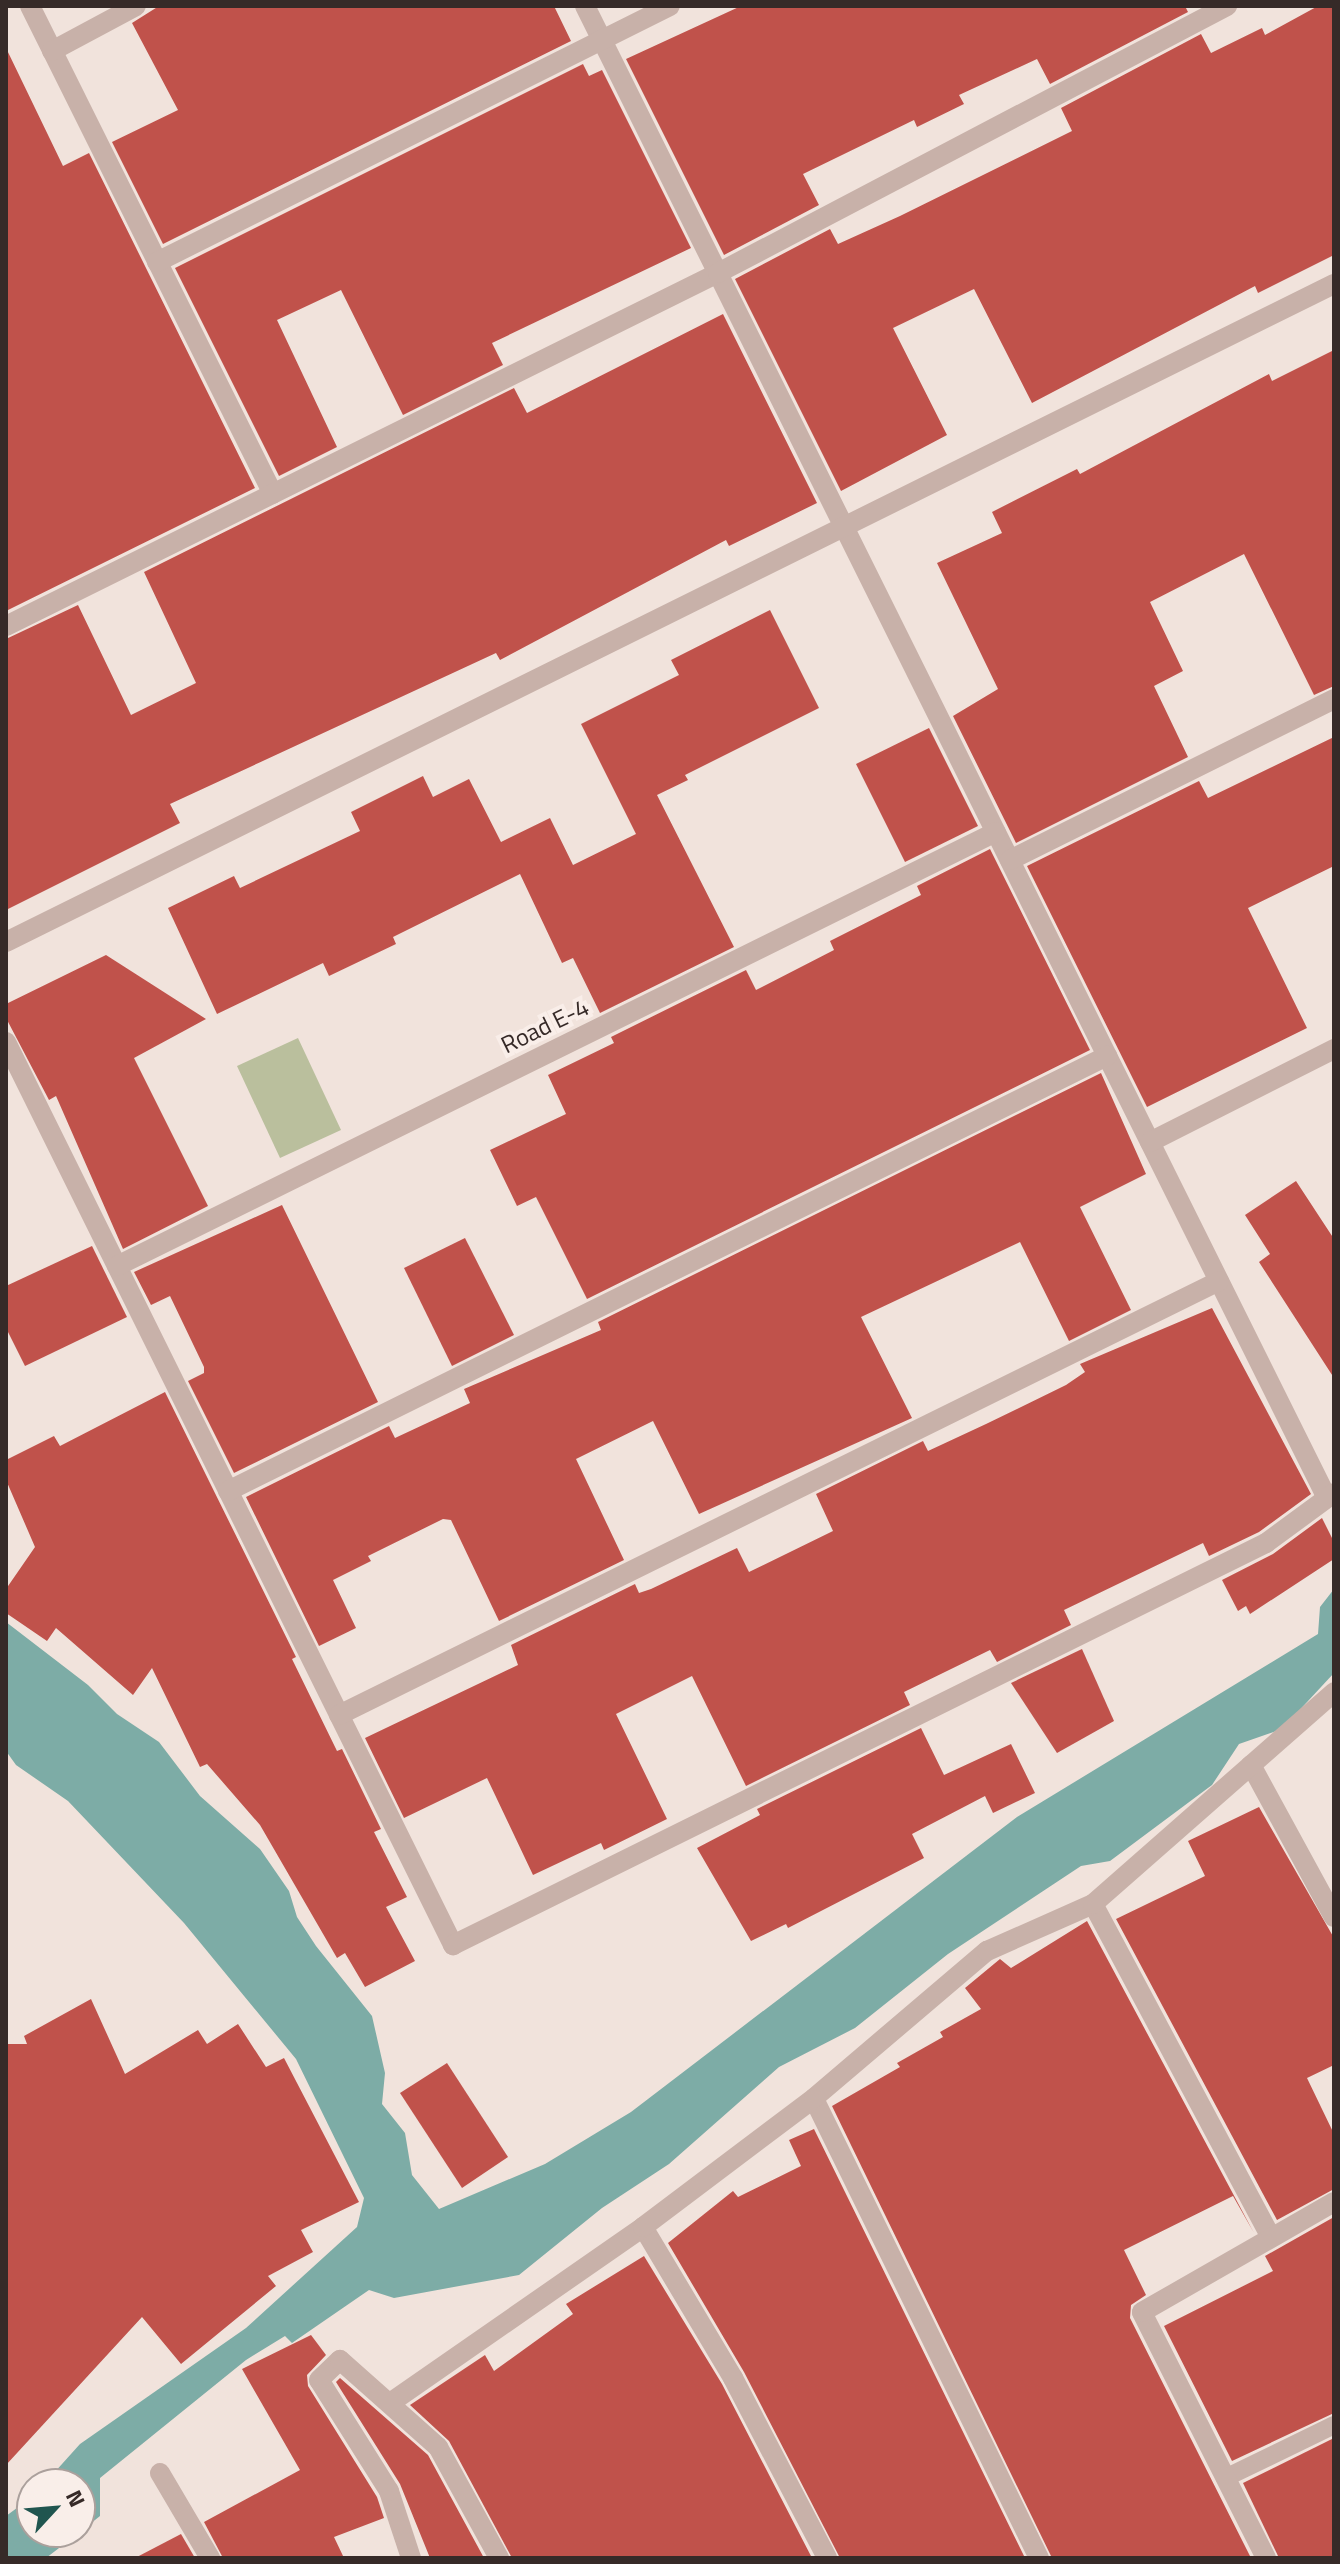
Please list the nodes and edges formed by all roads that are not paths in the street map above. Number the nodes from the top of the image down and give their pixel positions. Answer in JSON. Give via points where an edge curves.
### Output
{"nodes":[{"id":1,"x":30,"y":6,"type":"edge"},
{"id":2,"x":136,"y":6,"type":"edge"},
{"id":3,"x":585,"y":6,"type":"edge"},
{"id":4,"x":670,"y":6,"type":"edge"},
{"id":5,"x":1227,"y":6,"type":"edge"},
{"id":6,"x":602,"y":41,"type":"junction"},
{"id":7,"x":52,"y":51,"type":"junction"},
{"id":8,"x":157,"y":262,"type":"junction"},
{"id":9,"x":718,"y":273,"type":"junction"},
{"id":10,"x":1334,"y":284,"type":"edge"},
{"id":11,"x":273,"y":494,"type":"junction"},
{"id":12,"x":844,"y":528,"type":"junction"},
{"id":13,"x":6,"y":626,"type":"edge"},
{"id":14,"x":1334,"y":699,"type":"edge"},
{"id":15,"x":996,"y":832,"type":"junction"},
{"id":16,"x":1010,"y":860,"type":"junction"},
{"id":17,"x":6,"y":942,"type":"edge"},
{"id":18,"x":6,"y":1042,"type":"edge"},
{"id":19,"x":1334,"y":1049,"type":"edge"},
{"id":20,"x":1107,"y":1056,"type":"junction"},
{"id":21,"x":1150,"y":1142,"type":"junction"},
{"id":22,"x":117,"y":1266,"type":"junction"},
{"id":23,"x":1219,"y":1281,"type":"junction"},
{"id":24,"x":228,"y":1491,"type":"junction"},
{"id":25,"x":1331,"y":1496,"type":"edge"},
{"id":26,"x":1334,"y":1692,"type":"edge"},
{"id":27,"x":339,"y":1715,"type":"junction"},
{"id":28,"x":1251,"y":1765,"type":"junction"},
{"id":29,"x":1093,"y":1904,"type":"junction"},
{"id":30,"x":1334,"y":1917,"type":"edge"},
{"id":31,"x":814,"y":2099,"type":"junction"},
{"id":32,"x":1334,"y":2202,"type":"edge"},
{"id":33,"x":643,"y":2227,"type":"junction"},
{"id":34,"x":1271,"y":2237,"type":"junction"},
{"id":35,"x":390,"y":2403,"type":"junction"},
{"id":36,"x":1334,"y":2425,"type":"edge"},
{"id":37,"x":160,"y":2473,"type":"dead end"},
{"id":38,"x":1225,"y":2478,"type":"junction"},
{"id":39,"x":210,"y":2558,"type":"edge"},
{"id":40,"x":411,"y":2558,"type":"edge"},
{"id":41,"x":499,"y":2558,"type":"edge"},
{"id":42,"x":827,"y":2558,"type":"edge"},
{"id":43,"x":1039,"y":2558,"type":"edge"},
{"id":44,"x":1266,"y":2558,"type":"edge"}],
"edges":[{"from":1,"to":7,"type":"street"},
{"from":2,"to":7,"type":"street"},
{"from":3,"to":6,"type":"street"},
{"from":4,"to":6,"type":"street"},
{"from":5,"to":9,"type":"street"},
{"from":6,"to":8,"type":"street"},
{"from":6,"to":9,"type":"street"},
{"from":7,"to":8,"type":"street"},
{"from":8,"to":11,"type":"street"},
{"from":9,"to":11,"type":"street"},
{"from":9,"to":12,"type":"street"},
{"from":10,"to":12,"type":"street"},
{"from":11,"to":13,"type":"street"},
{"from":12,"to":15,"type":"street"},
{"from":12,"to":17,"type":"street"},
{"from":14,"to":16,"type":"street"},
{"from":15,"to":16,"type":"street"},
{"from":15,"to":22,"type":"street","name":"Road E-4"},
{"from":16,"to":20,"type":"street"},
{"from":18,"to":22,"type":"street"},
{"from":19,"to":21,"type":"street"},
{"from":20,"to":21,"type":"street"},
{"from":20,"to":24,"type":"street"},
{"from":21,"to":23,"type":"street"},
{"from":22,"to":24,"type":"street"},
{"from":23,"to":25,"type":"street"},
{"from":23,"to":27,"type":"street"},
{"from":24,"to":27,"type":"street"},
{"from":25,"to":27,"type":"street","via":[[1266,1543],[453,1945]]},
{"from":26,"to":28,"type":"street"},
{"from":28,"to":29,"type":"street"},
{"from":28,"to":30,"type":"street"},
{"from":29,"to":31,"type":"street","via":[[987,1951]]},
{"from":29,"to":34,"type":"street"},
{"from":31,"to":33,"type":"street"},
{"from":31,"to":43,"type":"street"},
{"from":32,"to":34,"type":"street"},
{"from":33,"to":35,"type":"street"},
{"from":33,"to":42,"type":"street","via":[[733,2378]]},
{"from":34,"to":38,"type":"street","via":[[1142,2312]]},
{"from":35,"to":40,"type":"street","via":[[340,2360],[319,2380],[389,2491]]},
{"from":35,"to":41,"type":"street","via":[[438,2447]]},
{"from":36,"to":38,"type":"lane"},
{"from":37,"to":39,"type":"street"},
{"from":38,"to":44,"type":"street"}]}
